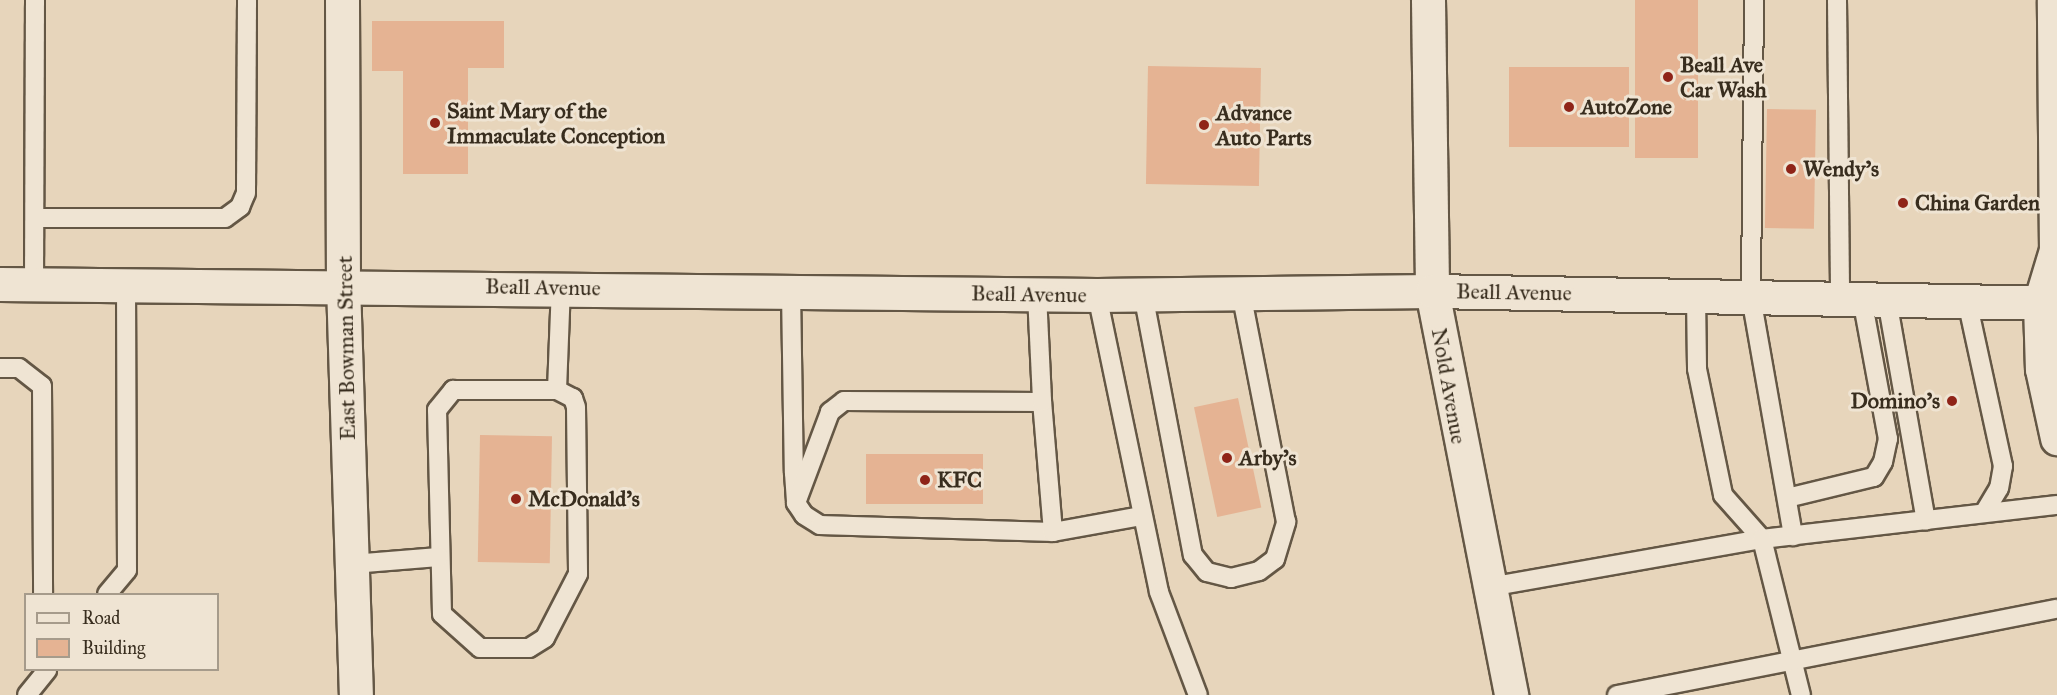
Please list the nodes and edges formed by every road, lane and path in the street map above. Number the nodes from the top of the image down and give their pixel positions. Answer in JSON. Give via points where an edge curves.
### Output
{"nodes":[{"id":1,"x":35,"y":0,"type":"edge"},
{"id":2,"x":247,"y":0,"type":"edge"},
{"id":3,"x":342,"y":0,"type":"edge"},
{"id":4,"x":1428,"y":0,"type":"edge"},
{"id":5,"x":1754,"y":0,"type":"edge"},
{"id":6,"x":1837,"y":0,"type":"edge"},
{"id":7,"x":2054,"y":0,"type":"edge"},
{"id":8,"x":35,"y":218,"type":"junction"},
{"id":9,"x":0,"y":284,"type":"edge"},
{"id":10,"x":34,"y":284,"type":"junction"},
{"id":11,"x":126,"y":284,"type":"junction"},
{"id":12,"x":343,"y":284,"type":"junction"},
{"id":13,"x":561,"y":288,"type":"junction"},
{"id":14,"x":791,"y":291,"type":"junction"},
{"id":15,"x":1432,"y":291,"type":"junction"},
{"id":16,"x":1241,"y":293,"type":"junction"},
{"id":17,"x":1037,"y":294,"type":"junction"},
{"id":18,"x":1143,"y":294,"type":"junction"},
{"id":19,"x":1097,"y":295,"type":"junction"},
{"id":20,"x":1696,"y":296,"type":"junction"},
{"id":21,"x":1751,"y":297,"type":"junction"},
{"id":22,"x":1863,"y":299,"type":"junction"},
{"id":23,"x":1967,"y":301,"type":"junction"},
{"id":24,"x":2049,"y":303,"type":"edge"},
{"id":25,"x":0,"y":368,"type":"edge"},
{"id":26,"x":557,"y":390,"type":"junction"},
{"id":27,"x":1042,"y":402,"type":"junction"},
{"id":28,"x":2057,"y":438,"type":"edge"},
{"id":29,"x":1787,"y":498,"type":"junction"},
{"id":30,"x":796,"y":503,"type":"junction"},
{"id":31,"x":2057,"y":505,"type":"edge"},
{"id":32,"x":1984,"y":513,"type":"junction"},
{"id":33,"x":1141,"y":516,"type":"junction"},
{"id":34,"x":1926,"y":521,"type":"junction"},
{"id":35,"x":1053,"y":532,"type":"junction"},
{"id":36,"x":1793,"y":536,"type":"junction"},
{"id":37,"x":1762,"y":539,"type":"junction"},
{"id":38,"x":439,"y":557,"type":"junction"},
{"id":39,"x":352,"y":564,"type":"junction"},
{"id":40,"x":1490,"y":587,"type":"junction"},
{"id":41,"x":43,"y":593,"type":"edge"},
{"id":42,"x":108,"y":593,"type":"edge"},
{"id":43,"x":2057,"y":609,"type":"edge"},
{"id":44,"x":1794,"y":659,"type":"junction"},
{"id":45,"x":45,"y":671,"type":"edge"},
{"id":46,"x":27,"y":695,"type":"edge"},
{"id":47,"x":356,"y":695,"type":"edge"},
{"id":48,"x":1198,"y":695,"type":"edge"},
{"id":49,"x":1510,"y":695,"type":"edge"},
{"id":50,"x":1617,"y":695,"type":"edge"},
{"id":51,"x":1801,"y":695,"type":"edge"}],
"edges":[{"from":1,"to":8,"type":"lane"},
{"from":2,"to":8,"type":"lane","via":[[246,193],[240,207],[225,218]]},
{"from":3,"to":12,"type":"street","name":"East Bowman Street"},
{"from":4,"to":15,"type":"street","name":"Nold Avenue"},
{"from":5,"to":21,"type":"lane"},
{"from":6,"to":22,"type":"lane"},
{"from":7,"to":24,"type":"street","via":[[2056,250]]},
{"from":8,"to":10,"type":"lane"},
{"from":9,"to":10,"type":"street","name":"Beall Avenue"},
{"from":10,"to":11,"type":"street","name":"Beall Avenue"},
{"from":11,"to":12,"type":"street","name":"Beall Avenue"},
{"from":11,"to":42,"type":"lane","via":[[127,570]]},
{"from":12,"to":13,"type":"street","name":"Beall Avenue"},
{"from":12,"to":39,"type":"street","name":"East Bowman Street"},
{"from":13,"to":14,"type":"street","name":"Beall Avenue"},
{"from":13,"to":26,"type":"lane"},
{"from":14,"to":17,"type":"street","name":"Beall Avenue"},
{"from":14,"to":30,"type":"lane"},
{"from":15,"to":16,"type":"street","name":"Beall Avenue"},
{"from":15,"to":20,"type":"street","name":"Beall Avenue"},
{"from":15,"to":40,"type":"street","name":"Nold Avenue"},
{"from":16,"to":18,"type":"street","name":"Beall Avenue"},
{"from":16,"to":18,"type":"lane","via":[[1286,522],[1275,559],[1259,571],[1231,578],[1207,572],[1193,555]]},
{"from":17,"to":19,"type":"street","name":"Beall Avenue"},
{"from":17,"to":27,"type":"lane"},
{"from":18,"to":19,"type":"street","name":"Beall Avenue"},
{"from":19,"to":33,"type":"lane"},
{"from":20,"to":21,"type":"street","name":"Beall Avenue"},
{"from":20,"to":37,"type":"lane","via":[[1697,369],[1723,495]]},
{"from":21,"to":22,"type":"street","name":"Beall Avenue"},
{"from":21,"to":29,"type":"lane"},
{"from":22,"to":23,"type":"street","name":"Beall Avenue"},
{"from":22,"to":29,"type":"lane","via":[[1888,439],[1883,462],[1874,477]]},
{"from":22,"to":34,"type":"lane"},
{"from":23,"to":24,"type":"street","name":"Beall Avenue"},
{"from":23,"to":32,"type":"lane","via":[[2002,466],[1999,488]]},
{"from":24,"to":28,"type":"street","via":[[2042,369]]},
{"from":25,"to":41,"type":"lane","via":[[19,368],[42,386]]},
{"from":26,"to":38,"type":"lane","via":[[453,390],[442,397],[437,410]]},
{"from":26,"to":38,"type":"lane","via":[[573,398],[576,407],[578,574],[545,638],[529,648],[473,644],[442,614]]},
{"from":27,"to":30,"type":"lane","via":[[859,397],[844,401],[830,412]]},
{"from":27,"to":35,"type":"lane"},
{"from":29,"to":36,"type":"lane"},
{"from":30,"to":35,"type":"lane","via":[[820,525]]},
{"from":31,"to":32,"type":"lane"},
{"from":32,"to":34,"type":"lane"},
{"from":33,"to":35,"type":"lane"},
{"from":33,"to":48,"type":"lane","via":[[1159,592]]},
{"from":34,"to":36,"type":"lane"},
{"from":36,"to":37,"type":"lane"},
{"from":37,"to":40,"type":"lane"},
{"from":37,"to":44,"type":"lane"},
{"from":38,"to":39,"type":"lane"},
{"from":39,"to":47,"type":"street","name":"East Bowman Street"},
{"from":40,"to":49,"type":"street","name":"Nold Avenue"},
{"from":43,"to":44,"type":"lane"},
{"from":44,"to":50,"type":"lane"},
{"from":44,"to":51,"type":"lane"},
{"from":45,"to":46,"type":"lane"}]}
